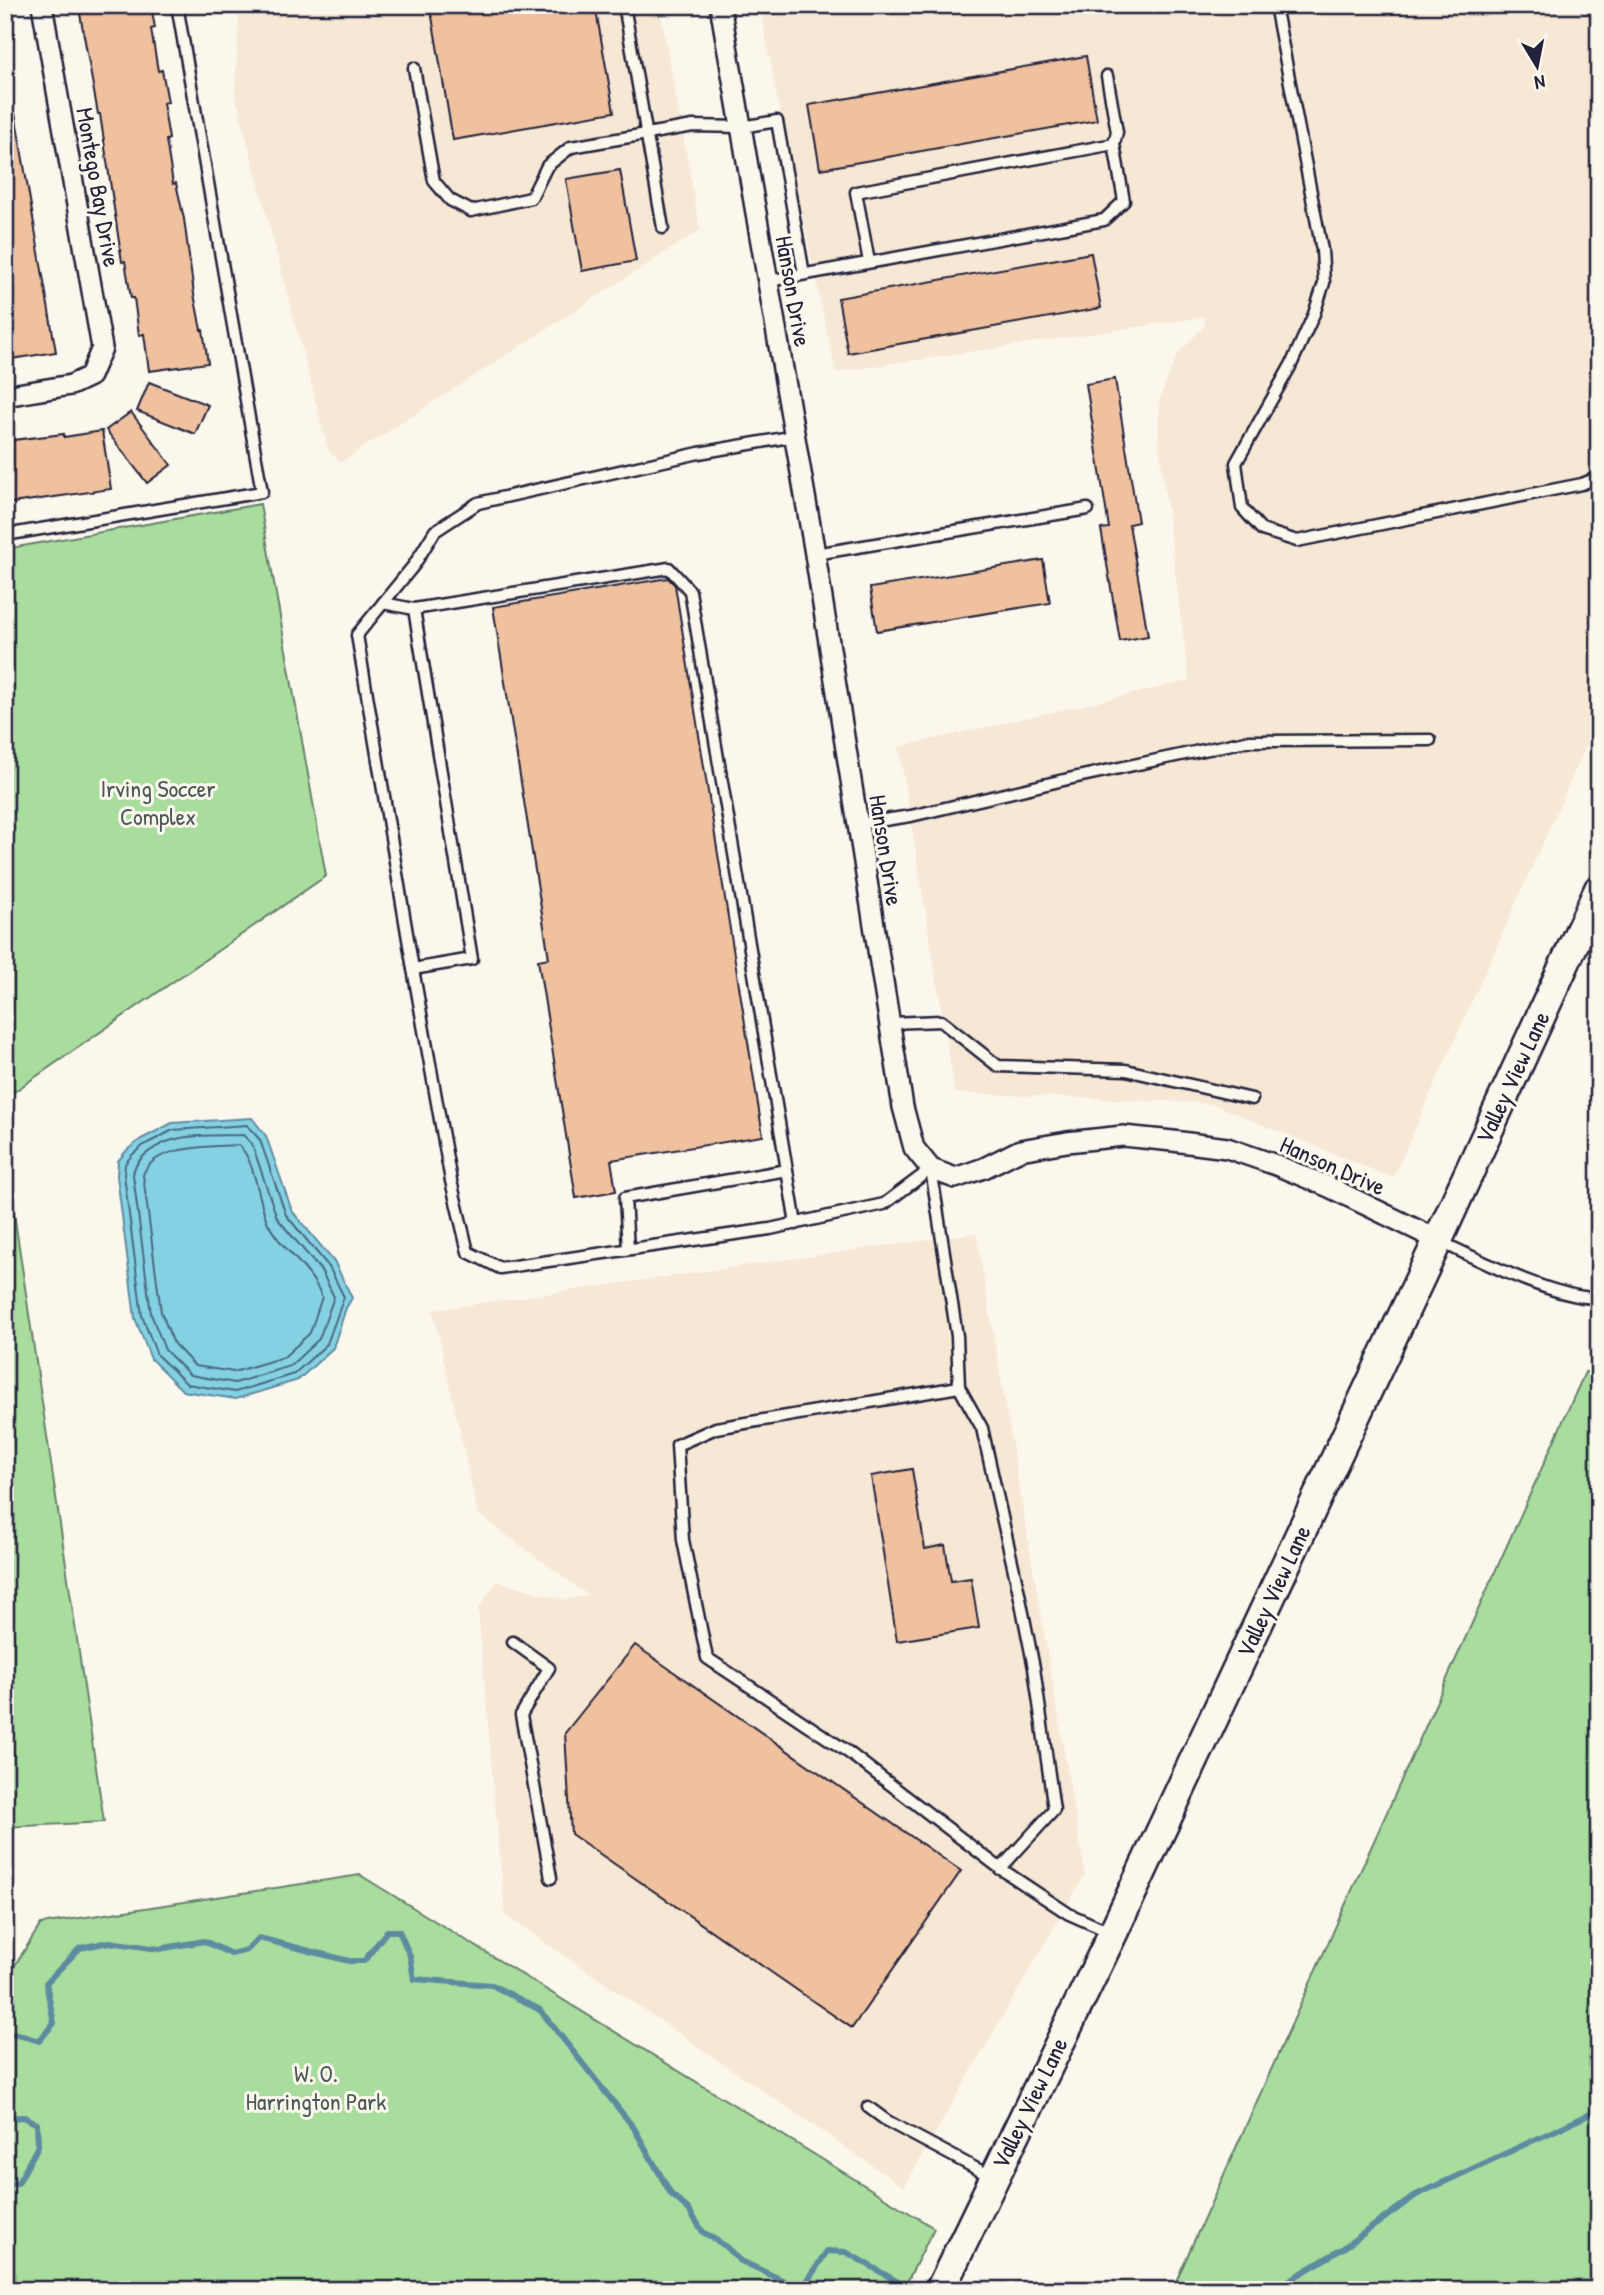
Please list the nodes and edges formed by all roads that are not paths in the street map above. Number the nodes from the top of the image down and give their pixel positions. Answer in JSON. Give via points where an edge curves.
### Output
{"nodes":[{"id":1,"x":41,"y":5,"type":"edge"},
{"id":2,"x":177,"y":5,"type":"edge"},
{"id":3,"x":624,"y":5,"type":"edge"},
{"id":4,"x":720,"y":5,"type":"edge"},
{"id":5,"x":1275,"y":5,"type":"edge"},
{"id":6,"x":414,"y":68,"type":"dead end"},
{"id":7,"x":1107,"y":76,"type":"dead end"},
{"id":8,"x":741,"y":127,"type":"junction"},
{"id":9,"x":645,"y":135,"type":"junction"},
{"id":10,"x":1114,"y":144,"type":"junction"},
{"id":11,"x":663,"y":228,"type":"dead end"},
{"id":12,"x":869,"y":262,"type":"junction"},
{"id":13,"x":804,"y":274,"type":"junction"},
{"id":14,"x":768,"y":281,"type":"junction"},
{"id":15,"x":5,"y":396,"type":"edge"},
{"id":16,"x":794,"y":436,"type":"junction"},
{"id":17,"x":1599,"y":477,"type":"edge"},
{"id":18,"x":1087,"y":509,"type":"dead end"},
{"id":19,"x":5,"y":535,"type":"edge"},
{"id":20,"x":815,"y":554,"type":"junction"},
{"id":21,"x":383,"y":603,"type":"junction"},
{"id":22,"x":414,"y":609,"type":"junction"},
{"id":23,"x":1430,"y":740,"type":"dead end"},
{"id":24,"x":858,"y":824,"type":"junction"},
{"id":25,"x":1599,"y":889,"type":"edge"},
{"id":26,"x":413,"y":970,"type":"junction"},
{"id":27,"x":890,"y":1023,"type":"junction"},
{"id":28,"x":1252,"y":1099,"type":"dead end"},
{"id":29,"x":787,"y":1170,"type":"junction"},
{"id":30,"x":931,"y":1170,"type":"junction"},
{"id":31,"x":796,"y":1224,"type":"junction"},
{"id":32,"x":1437,"y":1240,"type":"junction"},
{"id":33,"x":628,"y":1249,"type":"junction"},
{"id":34,"x":1599,"y":1298,"type":"edge"},
{"id":35,"x":959,"y":1387,"type":"junction"},
{"id":36,"x":513,"y":1642,"type":"dead end"},
{"id":37,"x":1000,"y":1868,"type":"junction"},
{"id":38,"x":551,"y":1878,"type":"dead end"},
{"id":39,"x":1113,"y":1933,"type":"junction"},
{"id":40,"x":868,"y":2107,"type":"dead end"},
{"id":41,"x":993,"y":2177,"type":"junction"},
{"id":42,"x":940,"y":2290,"type":"edge"}],
"edges":[{"from":1,"to":15,"type":"street","name":"Montego Bay Drive","via":[[102,348],[90,376],[71,385]]},
{"from":2,"to":19,"type":"lane","via":[[262,492]]},
{"from":3,"to":9,"type":"lane"},
{"from":4,"to":8,"type":"street","name":"Hanson Drive"},
{"from":5,"to":17,"type":"lane","via":[[1322,250],[1324,283],[1291,365],[1236,463],[1242,508],[1262,530],[1297,541]]},
{"from":6,"to":9,"type":"lane","via":[[434,181],[450,200],[471,211],[531,198],[547,166],[570,147]]},
{"from":7,"to":10,"type":"lane","via":[[1117,132]]},
{"from":8,"to":9,"type":"lane","via":[[693,126]]},
{"from":8,"to":13,"type":"lane","via":[[777,121]]},
{"from":8,"to":14,"type":"street","name":"Hanson Drive"},
{"from":9,"to":11,"type":"lane"},
{"from":10,"to":12,"type":"lane","via":[[1124,201],[1104,220]]},
{"from":10,"to":12,"type":"lane","via":[[856,192]]},
{"from":12,"to":13,"type":"lane"},
{"from":13,"to":14,"type":"lane"},
{"from":14,"to":16,"type":"street","name":"Hanson Drive"},
{"from":16,"to":20,"type":"street","name":"Hanson Drive"},
{"from":16,"to":21,"type":"lane","via":[[478,503],[435,531]]},
{"from":18,"to":20,"type":"lane"},
{"from":20,"to":24,"type":"street","name":"Hanson Drive"},
{"from":21,"to":22,"type":"lane"},
{"from":21,"to":26,"type":"lane","via":[[357,635]]},
{"from":22,"to":26,"type":"lane","via":[[472,959]]},
{"from":22,"to":29,"type":"lane","via":[[669,568],[690,591]]},
{"from":23,"to":24,"type":"lane","via":[[1246,741]]},
{"from":24,"to":27,"type":"street","name":"Hanson Drive"},
{"from":25,"to":32,"type":"main road","name":"Valley View Lane"},
{"from":26,"to":33,"type":"lane","via":[[468,1252],[500,1268]]},
{"from":27,"to":28,"type":"lane","via":[[941,1021],[998,1066],[1126,1070]]},
{"from":27,"to":30,"type":"street","name":"Hanson Drive","via":[[914,1148]]},
{"from":29,"to":31,"type":"lane"},
{"from":29,"to":33,"type":"lane","via":[[625,1198]]},
{"from":30,"to":31,"type":"lane","via":[[884,1204]]},
{"from":30,"to":32,"type":"street","name":"Hanson Drive","via":[[955,1178],[1020,1150],[1123,1136],[1227,1148],[1329,1186]]},
{"from":30,"to":35,"type":"lane","via":[[957,1336]]},
{"from":31,"to":33,"type":"lane"},
{"from":32,"to":34,"type":"lane","via":[[1557,1290]]},
{"from":32,"to":39,"type":"main road","name":"Valley View Lane"},
{"from":35,"to":37,"type":"lane","via":[[982,1428],[1011,1555],[1034,1668],[1054,1810]]},
{"from":35,"to":37,"type":"lane","via":[[716,1428],[677,1445],[683,1540],[707,1658],[848,1752]]},
{"from":36,"to":38,"type":"lane","via":[[549,1668],[521,1715]]},
{"from":37,"to":39,"type":"lane","via":[[1069,1913]]},
{"from":39,"to":41,"type":"main road","name":"Valley View Lane"},
{"from":40,"to":41,"type":"lane"},
{"from":41,"to":42,"type":"main road","name":"Valley View Lane"}]}
